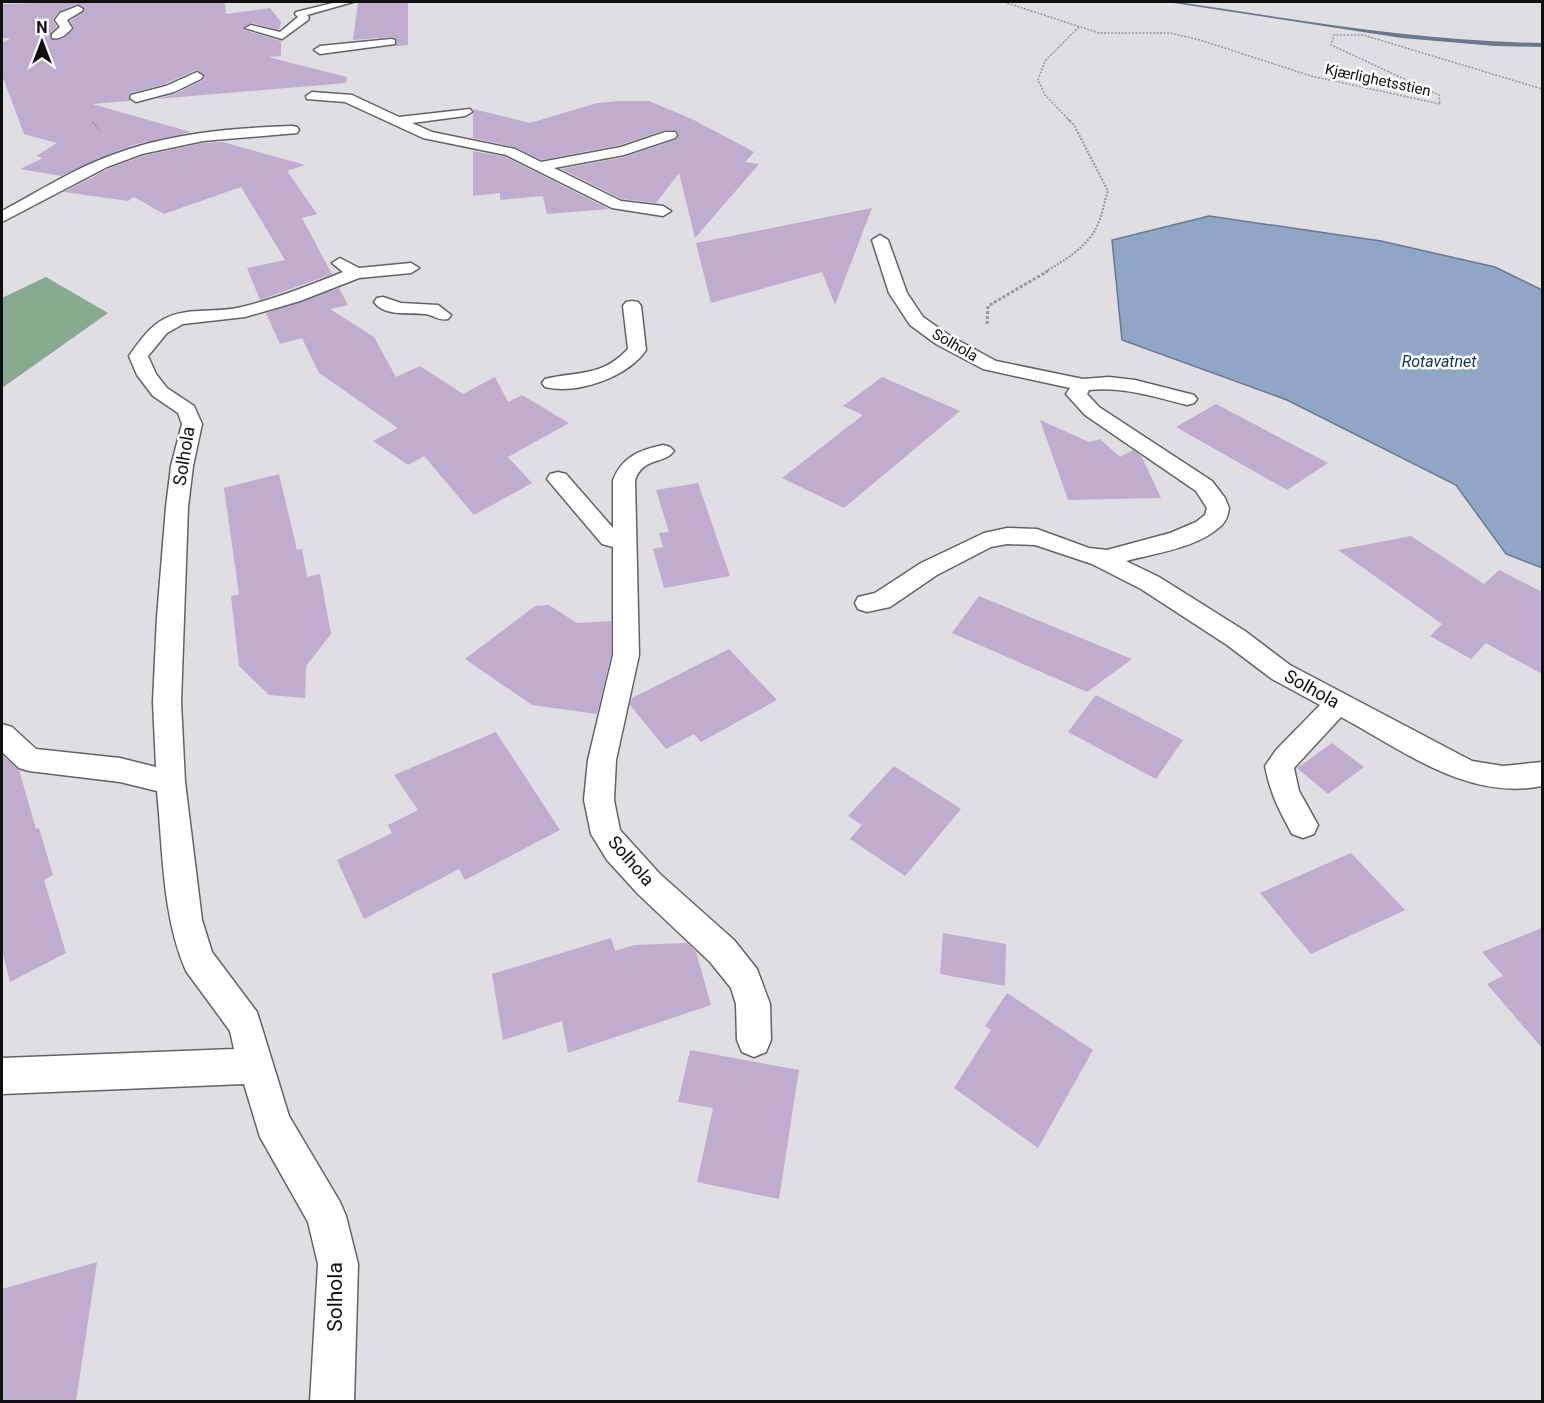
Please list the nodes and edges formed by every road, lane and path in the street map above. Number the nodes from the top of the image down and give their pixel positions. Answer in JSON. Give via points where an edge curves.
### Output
{"nodes":[{"id":1,"x":348,"y":2,"type":"edge"},
{"id":2,"x":1004,"y":2,"type":"edge"},
{"id":3,"x":78,"y":9,"type":"dead end"},
{"id":4,"x":1078,"y":27,"type":"junction"},
{"id":5,"x":251,"y":28,"type":"dead end"},
{"id":6,"x":56,"y":36,"type":"dead end"},
{"id":7,"x":391,"y":42,"type":"dead end"},
{"id":8,"x":321,"y":50,"type":"dead end"},
{"id":9,"x":197,"y":76,"type":"dead end"},
{"id":10,"x":1542,"y":89,"type":"edge"},
{"id":11,"x":312,"y":96,"type":"dead end"},
{"id":12,"x":136,"y":98,"type":"dead end"},
{"id":13,"x":465,"y":112,"type":"dead end"},
{"id":14,"x":395,"y":122,"type":"junction"},
{"id":15,"x":292,"y":130,"type":"dead end"},
{"id":16,"x":670,"y":135,"type":"dead end"},
{"id":17,"x":664,"y":153,"type":"dead end"},
{"id":18,"x":545,"y":174,"type":"junction"},
{"id":19,"x":663,"y":210,"type":"dead end"},
{"id":20,"x":2,"y":217,"type":"edge"},
{"id":21,"x":880,"y":240,"type":"dead end"},
{"id":22,"x":411,"y":268,"type":"dead end"},
{"id":23,"x":383,"y":302,"type":"dead end"},
{"id":24,"x":632,"y":306,"type":"dead end"},
{"id":25,"x":442,"y":315,"type":"dead end"},
{"id":26,"x":993,"y":330,"type":"dead end"},
{"id":27,"x":552,"y":383,"type":"dead end"},
{"id":28,"x":1083,"y":385,"type":"junction"},
{"id":29,"x":1187,"y":399,"type":"dead end"},
{"id":30,"x":663,"y":451,"type":"dead end"},
{"id":31,"x":558,"y":479,"type":"dead end"},
{"id":32,"x":623,"y":539,"type":"junction"},
{"id":33,"x":1097,"y":556,"type":"junction"},
{"id":34,"x":867,"y":603,"type":"dead end"},
{"id":35,"x":1337,"y":703,"type":"junction"},
{"id":36,"x":2,"y":735,"type":"edge"},
{"id":37,"x":1542,"y":774,"type":"edge"},
{"id":38,"x":171,"y":782,"type":"junction"},
{"id":39,"x":1303,"y":825,"type":"dead end"},
{"id":40,"x":754,"y":1040,"type":"dead end"},
{"id":41,"x":257,"y":1066,"type":"junction"},
{"id":42,"x":2,"y":1076,"type":"edge"},
{"id":43,"x":332,"y":1401,"type":"edge"}],
"edges":[{"from":1,"to":5,"type":"lane","via":[[302,16],[282,36]]},
{"from":2,"to":4,"type":"path","name":"Kjærlighetsstien"},
{"from":3,"to":6,"type":"lane","via":[[64,15],[60,20],[66,28]]},
{"from":4,"to":10,"type":"path","name":"Kjærlighetsstien","via":[[1099,33],[1170,33],[1311,76],[1440,104],[1439,95],[1331,45],[1335,34],[1363,35]]},
{"from":4,"to":26,"type":"path","via":[[1045,62],[1038,80],[1046,95],[1074,125],[1108,191],[1096,228],[1066,261],[988,306],[986,323]]},
{"from":7,"to":8,"type":"lane"},
{"from":9,"to":12,"type":"lane","via":[[170,89]]},
{"from":11,"to":14,"type":"lane","via":[[347,98]]},
{"from":13,"to":14,"type":"lane"},
{"from":14,"to":18,"type":"lane","via":[[428,135],[478,144],[491,155]]},
{"from":15,"to":20,"type":"lane","via":[[222,134],[159,144],[115,159]]},
{"from":16,"to":18,"type":"lane"},
{"from":17,"to":18,"type":"lane"},
{"from":18,"to":19,"type":"lane","via":[[617,205]]},
{"from":21,"to":28,"type":"lane","name":"Solhola","via":[[906,309],[943,340],[990,365]]},
{"from":22,"to":38,"type":"lane","name":"Solhola","via":[[347,267],[288,299],[238,312],[170,322],[138,356],[160,392],[187,410],[192,424],[177,507],[170,606],[167,702]]},
{"from":23,"to":25,"type":"lane","via":[[399,308],[432,309]]},
{"from":24,"to":27,"type":"lane","via":[[637,350],[628,361],[594,378]]},
{"from":28,"to":29,"type":"lane","name":"Solhola","via":[[1108,383]]},
{"from":28,"to":33,"type":"lane","name":"Solhola","via":[[1076,394],[1092,411],[1204,486],[1218,508],[1215,519],[1178,539],[1107,558]]},
{"from":30,"to":32,"type":"lane","name":"Solhola","via":[[644,456],[627,469]]},
{"from":31,"to":32,"type":"lane","via":[[610,539]]},
{"from":32,"to":40,"type":"lane","name":"Solhola","via":[[626,655],[602,759],[599,800],[606,834],[618,852],[722,951],[745,980],[753,1004]]},
{"from":33,"to":34,"type":"lane","name":"Solhola","via":[[1037,537],[1007,536],[984,541],[929,569],[881,601]]},
{"from":33,"to":35,"type":"lane","name":"Solhola","via":[[1150,584],[1236,638],[1281,672]]},
{"from":35,"to":37,"type":"lane","name":"Solhola","via":[[1464,770],[1509,779]]},
{"from":35,"to":39,"type":"lane","via":[[1279,766],[1285,793]]},
{"from":36,"to":38,"type":"lane","via":[[29,759],[120,770]]},
{"from":38,"to":41,"type":"lane","name":"Solhola","via":[[186,920],[198,960],[245,1024]]},
{"from":41,"to":42,"type":"lane"},
{"from":41,"to":43,"type":"lane","name":"Solhola","via":[[273,1124],[326,1216],[338,1264]]}]}
